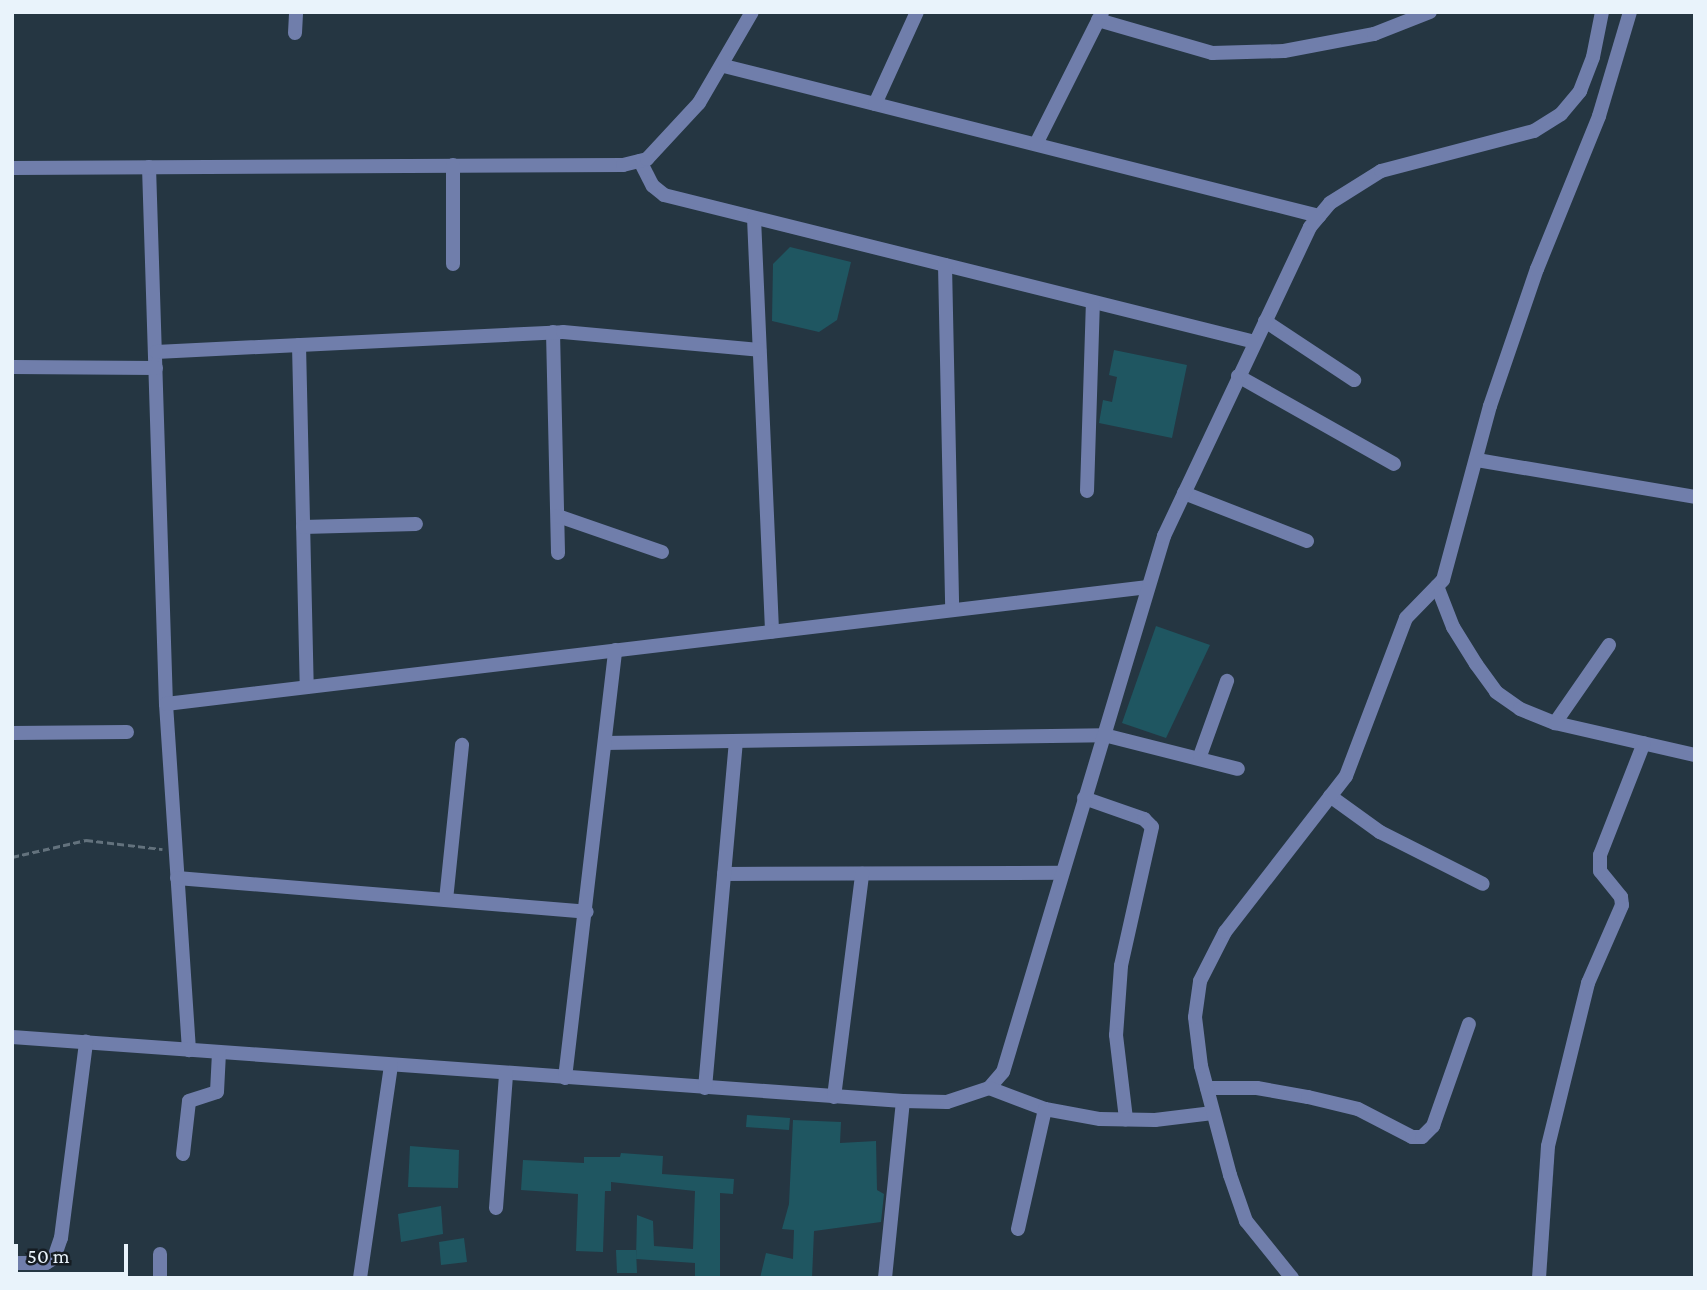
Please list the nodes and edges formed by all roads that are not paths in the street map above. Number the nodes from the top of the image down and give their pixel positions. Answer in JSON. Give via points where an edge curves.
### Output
{"nodes":[{"id":1,"x":296,"y":12,"type":"edge"},
{"id":2,"x":752,"y":12,"type":"edge"},
{"id":3,"x":917,"y":12,"type":"edge"},
{"id":4,"x":1430,"y":12,"type":"edge"},
{"id":5,"x":1602,"y":12,"type":"edge"},
{"id":6,"x":1630,"y":12,"type":"edge"},
{"id":7,"x":1100,"y":16,"type":"edge"},
{"id":8,"x":295,"y":33,"type":"dead end"},
{"id":9,"x":724,"y":66,"type":"junction"},
{"id":10,"x":875,"y":104,"type":"junction"},
{"id":11,"x":1037,"y":144,"type":"junction"},
{"id":12,"x":640,"y":161,"type":"junction"},
{"id":13,"x":453,"y":164,"type":"junction"},
{"id":14,"x":149,"y":167,"type":"junction"},
{"id":15,"x":12,"y":168,"type":"edge"},
{"id":16,"x":1319,"y":216,"type":"junction"},
{"id":17,"x":754,"y":218,"type":"junction"},
{"id":18,"x":453,"y":264,"type":"dead end"},
{"id":19,"x":945,"y":265,"type":"junction"},
{"id":20,"x":1093,"y":302,"type":"junction"},
{"id":21,"x":1265,"y":321,"type":"junction"},
{"id":22,"x":553,"y":332,"type":"junction"},
{"id":23,"x":1255,"y":342,"type":"junction"},
{"id":24,"x":299,"y":345,"type":"junction"},
{"id":25,"x":759,"y":350,"type":"junction"},
{"id":26,"x":156,"y":352,"type":"junction"},
{"id":27,"x":12,"y":367,"type":"edge"},
{"id":28,"x":156,"y":368,"type":"junction"},
{"id":29,"x":1238,"y":376,"type":"junction"},
{"id":30,"x":1353,"y":380,"type":"dead end"},
{"id":31,"x":1477,"y":460,"type":"junction"},
{"id":32,"x":1394,"y":464,"type":"dead end"},
{"id":33,"x":1087,"y":491,"type":"dead end"},
{"id":34,"x":1184,"y":493,"type":"junction"},
{"id":35,"x":1695,"y":497,"type":"edge"},
{"id":36,"x":558,"y":516,"type":"junction"},
{"id":37,"x":416,"y":524,"type":"dead end"},
{"id":38,"x":303,"y":527,"type":"junction"},
{"id":39,"x":1307,"y":541,"type":"dead end"},
{"id":40,"x":662,"y":552,"type":"dead end"},
{"id":41,"x":558,"y":553,"type":"dead end"},
{"id":42,"x":1437,"y":586,"type":"junction"},
{"id":43,"x":1149,"y":587,"type":"junction"},
{"id":44,"x":952,"y":610,"type":"junction"},
{"id":45,"x":772,"y":632,"type":"junction"},
{"id":46,"x":1609,"y":645,"type":"dead end"},
{"id":47,"x":615,"y":650,"type":"junction"},
{"id":48,"x":1227,"y":681,"type":"dead end"},
{"id":49,"x":307,"y":687,"type":"junction"},
{"id":50,"x":166,"y":704,"type":"junction"},
{"id":51,"x":1555,"y":723,"type":"junction"},
{"id":52,"x":127,"y":732,"type":"dead end"},
{"id":53,"x":12,"y":733,"type":"edge"},
{"id":54,"x":1104,"y":735,"type":"junction"},
{"id":55,"x":736,"y":741,"type":"junction"},
{"id":56,"x":605,"y":743,"type":"junction"},
{"id":57,"x":1644,"y":743,"type":"junction"},
{"id":58,"x":462,"y":745,"type":"dead end"},
{"id":59,"x":1695,"y":755,"type":"edge"},
{"id":60,"x":1200,"y":756,"type":"junction"},
{"id":61,"x":1238,"y":769,"type":"dead end"},
{"id":62,"x":1330,"y":796,"type":"junction"},
{"id":63,"x":1084,"y":798,"type":"junction"},
{"id":64,"x":1062,"y":873,"type":"junction"},
{"id":65,"x":724,"y":874,"type":"junction"},
{"id":66,"x":862,"y":874,"type":"junction"},
{"id":67,"x":177,"y":878,"type":"junction"},
{"id":68,"x":1483,"y":884,"type":"dead end"},
{"id":69,"x":446,"y":900,"type":"junction"},
{"id":70,"x":587,"y":912,"type":"junction"},
{"id":71,"x":1469,"y":1024,"type":"dead end"},
{"id":72,"x":12,"y":1037,"type":"edge"},
{"id":73,"x":86,"y":1042,"type":"junction"},
{"id":74,"x":189,"y":1050,"type":"junction"},
{"id":75,"x":219,"y":1052,"type":"junction"},
{"id":76,"x":391,"y":1065,"type":"junction"},
{"id":77,"x":506,"y":1074,"type":"junction"},
{"id":78,"x":565,"y":1078,"type":"junction"},
{"id":79,"x":705,"y":1088,"type":"junction"},
{"id":80,"x":989,"y":1088,"type":"junction"},
{"id":81,"x":1207,"y":1088,"type":"junction"},
{"id":82,"x":834,"y":1097,"type":"junction"},
{"id":83,"x":902,"y":1101,"type":"junction"},
{"id":84,"x":1045,"y":1108,"type":"junction"},
{"id":85,"x":1213,"y":1113,"type":"junction"},
{"id":86,"x":1126,"y":1119,"type":"junction"},
{"id":87,"x":183,"y":1154,"type":"dead end"},
{"id":88,"x":496,"y":1208,"type":"dead end"},
{"id":89,"x":1018,"y":1229,"type":"dead end"},
{"id":90,"x":160,"y":1254,"type":"dead end"},
{"id":91,"x":12,"y":1263,"type":"edge"},
{"id":92,"x":160,"y":1278,"type":"edge"},
{"id":93,"x":360,"y":1278,"type":"edge"},
{"id":94,"x":885,"y":1278,"type":"edge"},
{"id":95,"x":1292,"y":1278,"type":"edge"},
{"id":96,"x":1539,"y":1278,"type":"edge"}],
"edges":[{"from":1,"to":8,"type":"street"},
{"from":2,"to":9,"type":"street"},
{"from":3,"to":10,"type":"street"},
{"from":4,"to":7,"type":"street","via":[[1374,34],[1284,51],[1212,52]]},
{"from":5,"to":16,"type":"street","via":[[1580,91],[1561,114],[1534,131],[1381,171],[1355,183]]},
{"from":6,"to":31,"type":"street","via":[[1599,116],[1537,269]]},
{"from":7,"to":11,"type":"street"},
{"from":9,"to":10,"type":"street"},
{"from":9,"to":12,"type":"street","via":[[671,137]]},
{"from":10,"to":11,"type":"street"},
{"from":11,"to":16,"type":"street"},
{"from":12,"to":13,"type":"street","via":[[623,165]]},
{"from":12,"to":17,"type":"street","via":[[653,186],[664,195]]},
{"from":13,"to":14,"type":"street"},
{"from":13,"to":18,"type":"street"},
{"from":14,"to":15,"type":"street"},
{"from":14,"to":26,"type":"street"},
{"from":16,"to":21,"type":"street"},
{"from":17,"to":19,"type":"street"},
{"from":17,"to":25,"type":"street"},
{"from":19,"to":20,"type":"street"},
{"from":19,"to":44,"type":"street"},
{"from":20,"to":23,"type":"street"},
{"from":20,"to":33,"type":"street"},
{"from":21,"to":23,"type":"street"},
{"from":21,"to":30,"type":"street"},
{"from":22,"to":24,"type":"street"},
{"from":22,"to":25,"type":"street"},
{"from":22,"to":36,"type":"street"},
{"from":23,"to":29,"type":"street"},
{"from":24,"to":26,"type":"street"},
{"from":24,"to":38,"type":"street"},
{"from":25,"to":45,"type":"street"},
{"from":26,"to":28,"type":"street"},
{"from":27,"to":28,"type":"street"},
{"from":28,"to":50,"type":"street"},
{"from":29,"to":32,"type":"street"},
{"from":29,"to":34,"type":"street"},
{"from":31,"to":35,"type":"street"},
{"from":31,"to":42,"type":"street","via":[[1449,567]]},
{"from":34,"to":39,"type":"street"},
{"from":34,"to":43,"type":"street"},
{"from":36,"to":40,"type":"street"},
{"from":36,"to":41,"type":"street"},
{"from":37,"to":38,"type":"street"},
{"from":38,"to":49,"type":"street"},
{"from":42,"to":51,"type":"street","via":[[1453,627],[1496,692],[1520,709]]},
{"from":42,"to":62,"type":"street","via":[[1406,618],[1368,726],[1346,776]]},
{"from":43,"to":44,"type":"street"},
{"from":43,"to":54,"type":"street"},
{"from":44,"to":45,"type":"street"},
{"from":45,"to":47,"type":"street"},
{"from":46,"to":51,"type":"street"},
{"from":47,"to":49,"type":"street"},
{"from":47,"to":56,"type":"street"},
{"from":48,"to":60,"type":"street"},
{"from":49,"to":50,"type":"street"},
{"from":50,"to":67,"type":"street"},
{"from":51,"to":57,"type":"street"},
{"from":52,"to":53,"type":"street"},
{"from":54,"to":55,"type":"street"},
{"from":54,"to":60,"type":"street"},
{"from":54,"to":63,"type":"street"},
{"from":55,"to":56,"type":"street"},
{"from":55,"to":65,"type":"street"},
{"from":56,"to":70,"type":"street"},
{"from":57,"to":59,"type":"street"},
{"from":57,"to":96,"type":"street","via":[[1600,855],[1600,871],[1621,897],[1622,905],[1588,983],[1548,1146]]},
{"from":58,"to":69,"type":"street"},
{"from":60,"to":61,"type":"street"},
{"from":62,"to":68,"type":"street","via":[[1380,832]]},
{"from":62,"to":81,"type":"street","via":[[1225,932],[1200,981],[1195,1017]]},
{"from":63,"to":64,"type":"street"},
{"from":63,"to":86,"type":"street","via":[[1144,819],[1152,827],[1121,966],[1116,1035]]},
{"from":64,"to":66,"type":"street"},
{"from":64,"to":80,"type":"street","via":[[1003,1072]]},
{"from":65,"to":66,"type":"street"},
{"from":65,"to":79,"type":"street"},
{"from":66,"to":82,"type":"street"},
{"from":67,"to":69,"type":"street"},
{"from":67,"to":74,"type":"street"},
{"from":69,"to":70,"type":"street"},
{"from":70,"to":78,"type":"street"},
{"from":71,"to":81,"type":"street","via":[[1433,1126],[1422,1137],[1412,1137],[1359,1109],[1308,1097],[1257,1088]]},
{"from":72,"to":73,"type":"street"},
{"from":73,"to":74,"type":"street"},
{"from":73,"to":91,"type":"street","via":[[61,1238],[54,1258],[46,1263]]},
{"from":74,"to":75,"type":"street"},
{"from":75,"to":76,"type":"street"},
{"from":75,"to":87,"type":"street","via":[[217,1092],[189,1101]]},
{"from":76,"to":77,"type":"street"},
{"from":76,"to":93,"type":"street"},
{"from":77,"to":78,"type":"street"},
{"from":77,"to":88,"type":"street"},
{"from":78,"to":79,"type":"street"},
{"from":79,"to":82,"type":"street"},
{"from":80,"to":83,"type":"street","via":[[947,1102]]},
{"from":80,"to":84,"type":"street"},
{"from":81,"to":85,"type":"street"},
{"from":82,"to":83,"type":"street"},
{"from":83,"to":94,"type":"street"},
{"from":84,"to":86,"type":"street"},
{"from":84,"to":89,"type":"street"},
{"from":85,"to":86,"type":"street"},
{"from":85,"to":95,"type":"street","via":[[1246,1220]]},
{"from":90,"to":92,"type":"street"}]}
